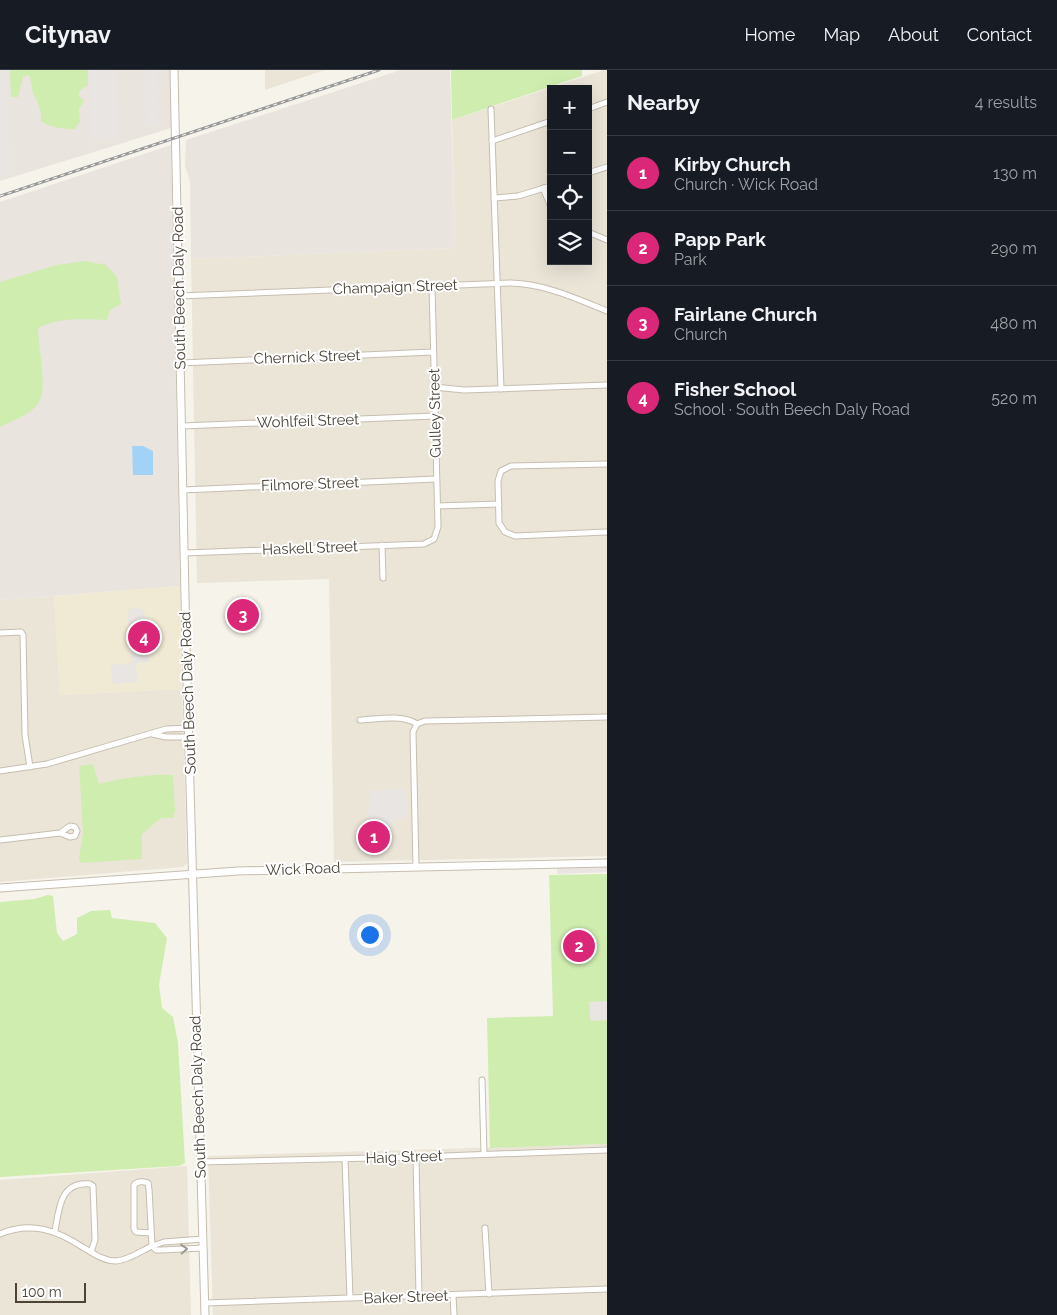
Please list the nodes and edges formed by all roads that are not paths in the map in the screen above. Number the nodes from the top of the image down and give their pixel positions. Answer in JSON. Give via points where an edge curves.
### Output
{"nodes":[{"id":1,"x":174,"y":70,"type":"edge"},
{"id":2,"x":607,"y":102,"type":"edge"},
{"id":3,"x":592,"y":107,"type":"edge"},
{"id":4,"x":491,"y":109,"type":"dead end"},
{"id":5,"x":547,"y":122,"type":"edge"},
{"id":6,"x":492,"y":140,"type":"junction"},
{"id":7,"x":607,"y":167,"type":"edge"},
{"id":8,"x":592,"y":172,"type":"edge"},
{"id":9,"x":547,"y":187,"type":"edge"},
{"id":10,"x":543,"y":188,"type":"junction"},
{"id":11,"x":494,"y":198,"type":"junction"},
{"id":12,"x":547,"y":198,"type":"edge"},
{"id":13,"x":592,"y":234,"type":"edge"},
{"id":14,"x":607,"y":240,"type":"edge"},
{"id":15,"x":497,"y":283,"type":"junction"},
{"id":16,"x":432,"y":286,"type":"junction"},
{"id":17,"x":179,"y":296,"type":"junction"},
{"id":18,"x":607,"y":311,"type":"edge"},
{"id":19,"x":433,"y":352,"type":"junction"},
{"id":20,"x":181,"y":363,"type":"junction"},
{"id":21,"x":607,"y":385,"type":"edge"},
{"id":22,"x":434,"y":387,"type":"junction"},
{"id":23,"x":501,"y":389,"type":"junction"},
{"id":24,"x":435,"y":416,"type":"junction"},
{"id":25,"x":182,"y":426,"type":"junction"},
{"id":26,"x":607,"y":464,"type":"edge"},
{"id":27,"x":436,"y":479,"type":"junction"},
{"id":28,"x":183,"y":490,"type":"junction"},
{"id":29,"x":499,"y":504,"type":"junction"},
{"id":30,"x":436,"y":506,"type":"junction"},
{"id":31,"x":607,"y":532,"type":"edge"},
{"id":32,"x":434,"y":539,"type":"joint"},
{"id":33,"x":382,"y":545,"type":"junction"},
{"id":34,"x":185,"y":553,"type":"junction"},
{"id":35,"x":384,"y":578,"type":"dead end"},
{"id":36,"x":0,"y":633,"type":"edge"},
{"id":37,"x":607,"y":717,"type":"edge"},
{"id":38,"x":360,"y":720,"type":"dead end"},
{"id":39,"x":417,"y":724,"type":"junction"},
{"id":40,"x":189,"y":728,"type":"junction"},
{"id":41,"x":149,"y":733,"type":"junction"},
{"id":42,"x":189,"y":737,"type":"junction"},
{"id":43,"x":30,"y":767,"type":"junction"},
{"id":44,"x":0,"y":771,"type":"edge"},
{"id":45,"x":60,"y":833,"type":"dead end"},
{"id":46,"x":0,"y":840,"type":"edge"},
{"id":47,"x":607,"y":863,"type":"edge"},
{"id":48,"x":416,"y":866,"type":"junction"},
{"id":49,"x":192,"y":873,"type":"junction"},
{"id":50,"x":0,"y":888,"type":"edge"},
{"id":51,"x":482,"y":1080,"type":"dead end"},
{"id":52,"x":607,"y":1150,"type":"edge"},
{"id":53,"x":484,"y":1154,"type":"junction"},
{"id":54,"x":416,"y":1157,"type":"junction"},
{"id":55,"x":345,"y":1159,"type":"junction"},
{"id":56,"x":200,"y":1162,"type":"junction"},
{"id":57,"x":485,"y":1228,"type":"dead end"},
{"id":58,"x":55,"y":1231,"type":"junction"},
{"id":59,"x":151,"y":1232,"type":"junction"},
{"id":60,"x":0,"y":1234,"type":"edge"},
{"id":61,"x":202,"y":1239,"type":"junction"},
{"id":62,"x":152,"y":1246,"type":"junction"},
{"id":63,"x":203,"y":1248,"type":"junction"},
{"id":64,"x":91,"y":1252,"type":"junction"},
{"id":65,"x":607,"y":1289,"type":"edge"},
{"id":66,"x":489,"y":1294,"type":"junction"},
{"id":67,"x":453,"y":1295,"type":"junction"},
{"id":68,"x":419,"y":1296,"type":"junction"},
{"id":69,"x":350,"y":1298,"type":"junction"},
{"id":70,"x":205,"y":1303,"type":"junction"},
{"id":71,"x":205,"y":1315,"type":"edge"},
{"id":72,"x":454,"y":1315,"type":"edge"}],
"edges":[{"from":1,"to":17,"type":"street","name":"South Beech Daly Road"},
{"from":2,"to":3,"type":"street"},
{"from":4,"to":6,"type":"street"},
{"from":5,"to":6,"type":"street"},
{"from":6,"to":11,"type":"street"},
{"from":7,"to":8,"type":"street"},
{"from":9,"to":10,"type":"street"},
{"from":10,"to":11,"type":"street","via":[[518,196]]},
{"from":10,"to":12,"type":"street"},
{"from":11,"to":15,"type":"street"},
{"from":13,"to":14,"type":"street"},
{"from":15,"to":16,"type":"street","name":"Champaign Street"},
{"from":15,"to":18,"type":"street","name":"Champaign Street","via":[[544,287]]},
{"from":15,"to":23,"type":"street"},
{"from":16,"to":17,"type":"street","name":"Champaign Street"},
{"from":16,"to":19,"type":"street","name":"Gulley Street"},
{"from":17,"to":20,"type":"street","name":"South Beech Daly Road"},
{"from":19,"to":20,"type":"street","name":"Chernick Street"},
{"from":19,"to":22,"type":"street","name":"Gulley Street"},
{"from":20,"to":25,"type":"street","name":"South Beech Daly Road"},
{"from":21,"to":23,"type":"street"},
{"from":22,"to":23,"type":"street"},
{"from":22,"to":24,"type":"street","name":"Gulley Street"},
{"from":24,"to":25,"type":"street","name":"Wohlfeil Street"},
{"from":24,"to":27,"type":"street","name":"Gulley Street"},
{"from":25,"to":28,"type":"street","name":"South Beech Daly Road"},
{"from":26,"to":29,"type":"street","via":[[508,467],[498,477]]},
{"from":27,"to":28,"type":"street","name":"Filmore Street"},
{"from":27,"to":30,"type":"street","name":"Gulley Street"},
{"from":28,"to":34,"type":"street","name":"South Beech Daly Road"},
{"from":29,"to":30,"type":"street"},
{"from":29,"to":31,"type":"street","via":[[500,526],[511,535]]},
{"from":30,"to":32,"type":"street","name":"Gulley Street","via":[[438,530]]},
{"from":32,"to":33,"type":"street","name":"Haskell Street","via":[[424,544]]},
{"from":33,"to":34,"type":"street","name":"Haskell Street"},
{"from":33,"to":35,"type":"street"},
{"from":34,"to":40,"type":"street","name":"South Beech Daly Road"},
{"from":36,"to":43,"type":"street","via":[[18,631],[22,634],[25,735]]},
{"from":37,"to":39,"type":"street","via":[[425,721]]},
{"from":38,"to":39,"type":"street","via":[[399,719]]},
{"from":39,"to":48,"type":"street","via":[[413,732]]},
{"from":40,"to":41,"type":"street"},
{"from":40,"to":42,"type":"street","name":"South Beech Daly Road"},
{"from":41,"to":42,"type":"street"},
{"from":41,"to":43,"type":"street","via":[[79,756]]},
{"from":42,"to":49,"type":"street","name":"South Beech Daly Road"},
{"from":43,"to":44,"type":"street"},
{"from":45,"to":46,"type":"street"},
{"from":47,"to":48,"type":"street","name":"Wick Road"},
{"from":48,"to":49,"type":"street","name":"Wick Road"},
{"from":49,"to":50,"type":"street","name":"Wick Road"},
{"from":49,"to":56,"type":"street","name":"South Beech Daly Road"},
{"from":51,"to":53,"type":"street"},
{"from":52,"to":53,"type":"street","name":"Haig Street"},
{"from":53,"to":54,"type":"street","name":"Haig Street"},
{"from":54,"to":55,"type":"street","name":"Haig Street"},
{"from":54,"to":68,"type":"street"},
{"from":55,"to":56,"type":"street","name":"Haig Street"},
{"from":55,"to":69,"type":"street"},
{"from":56,"to":61,"type":"street","name":"South Beech Daly Road"},
{"from":57,"to":66,"type":"street"},
{"from":58,"to":60,"type":"street","via":[[30,1227]]},
{"from":58,"to":64,"type":"street"},
{"from":58,"to":64,"type":"street","via":[[61,1202],[67,1191],[76,1185],[90,1184],[93,1186],[95,1240]]},
{"from":59,"to":59,"type":"street","via":[[148,1183],[136,1182],[134,1229],[136,1232]]},
{"from":59,"to":62,"type":"street"},
{"from":61,"to":62,"type":"street"},
{"from":61,"to":63,"type":"street","name":"South Beech Daly Road"},
{"from":62,"to":63,"type":"street","one_way":true,"via":[[156,1250]]},
{"from":62,"to":64,"type":"street","via":[[130,1258],[116,1261]]},
{"from":63,"to":70,"type":"street","name":"South Beech Daly Road"},
{"from":65,"to":66,"type":"street","name":"Baker Street"},
{"from":66,"to":67,"type":"street","name":"Baker Street"},
{"from":67,"to":68,"type":"street","name":"Baker Street"},
{"from":67,"to":72,"type":"street"},
{"from":68,"to":69,"type":"street","name":"Baker Street"},
{"from":69,"to":70,"type":"street","name":"Baker Street"},
{"from":70,"to":71,"type":"street","name":"South Beech Daly Road"}]}
